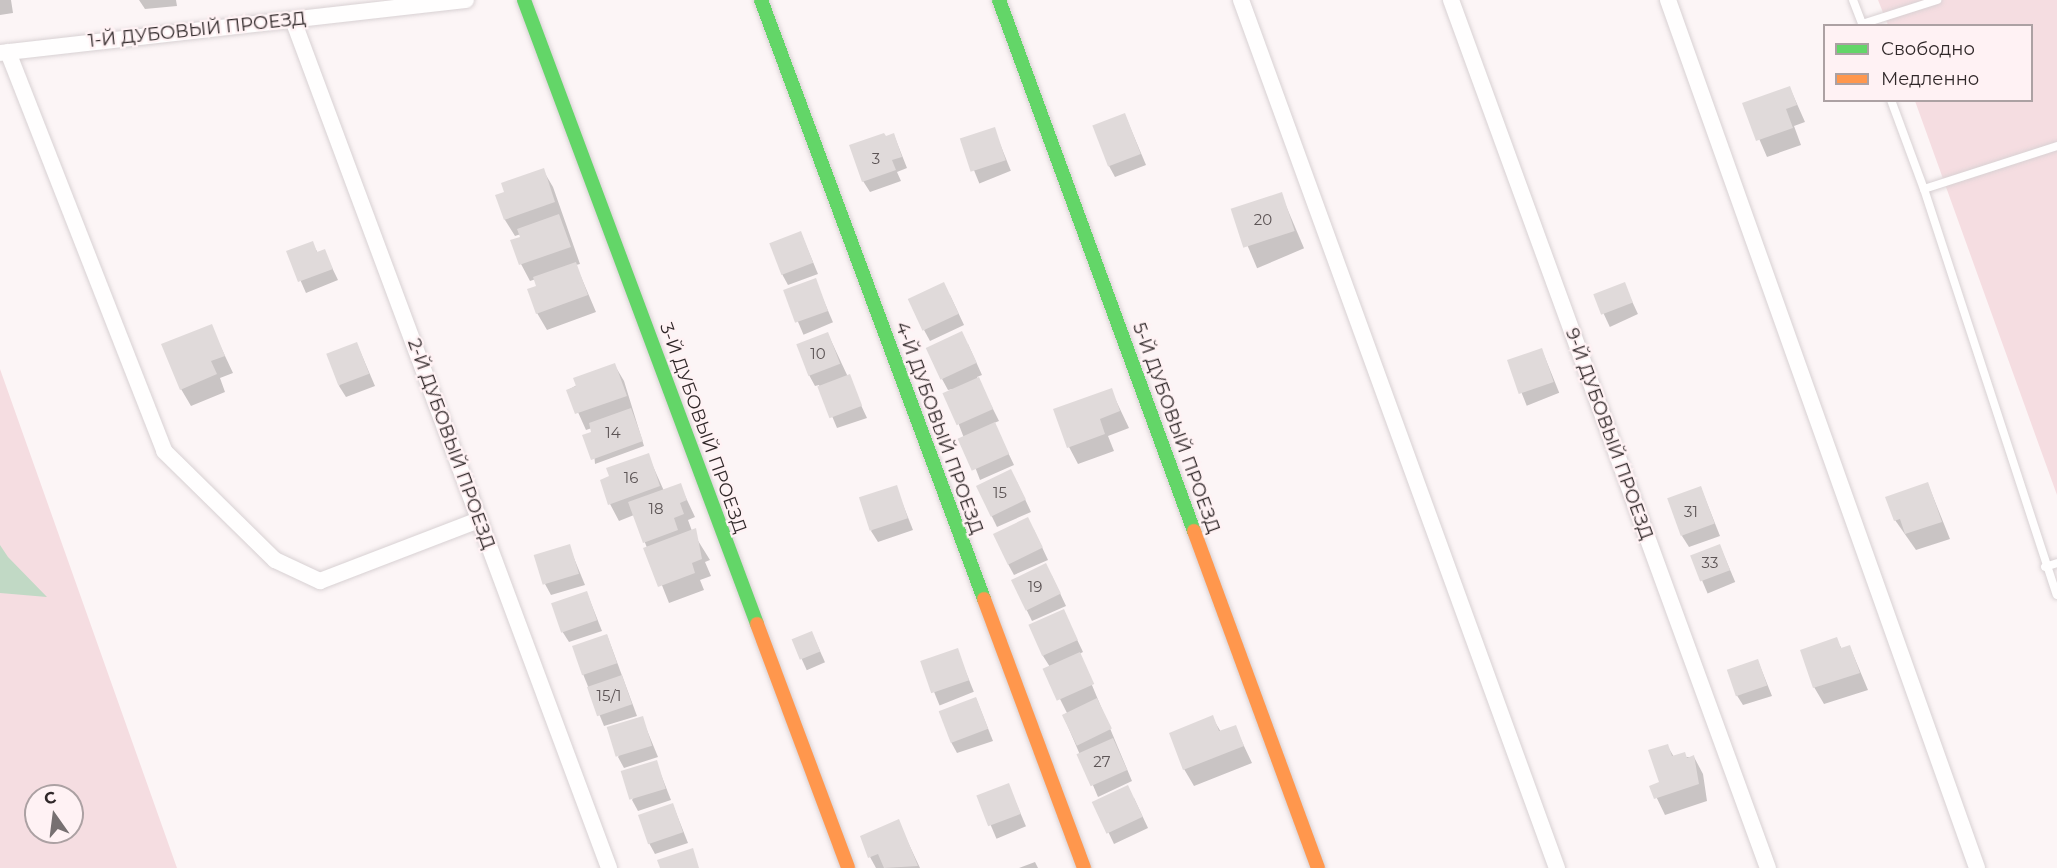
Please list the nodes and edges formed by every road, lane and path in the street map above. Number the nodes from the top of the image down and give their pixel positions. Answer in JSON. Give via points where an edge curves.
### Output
{"nodes":[{"id":1,"x":466,"y":0,"type":"edge"},
{"id":2,"x":524,"y":0,"type":"edge"},
{"id":3,"x":761,"y":0,"type":"edge"},
{"id":4,"x":999,"y":0,"type":"edge"},
{"id":5,"x":1241,"y":0,"type":"edge"},
{"id":6,"x":1451,"y":0,"type":"edge"},
{"id":7,"x":1668,"y":0,"type":"edge"},
{"id":8,"x":1853,"y":0,"type":"edge"},
{"id":9,"x":1937,"y":0,"type":"edge"},
{"id":10,"x":293,"y":20,"type":"junction"},
{"id":11,"x":1862,"y":24,"type":"edge"},
{"id":12,"x":1865,"y":24,"type":"edge"},
{"id":13,"x":4,"y":52,"type":"edge"},
{"id":14,"x":1892,"y":102,"type":"edge"},
{"id":15,"x":2057,"y":146,"type":"edge"},
{"id":16,"x":1924,"y":189,"type":"junction"},
{"id":17,"x":479,"y":520,"type":"junction"},
{"id":18,"x":2057,"y":563,"type":"edge"},
{"id":19,"x":2045,"y":567,"type":"junction"},
{"id":20,"x":2057,"y":594,"type":"edge"},
{"id":21,"x":609,"y":868,"type":"edge"},
{"id":22,"x":848,"y":868,"type":"edge"},
{"id":23,"x":1084,"y":868,"type":"edge"},
{"id":24,"x":1318,"y":868,"type":"edge"},
{"id":25,"x":1557,"y":868,"type":"edge"},
{"id":26,"x":1768,"y":868,"type":"edge"},
{"id":27,"x":1977,"y":868,"type":"edge"}],
"edges":[{"from":1,"to":10,"type":"street","name":"1-Й ДУБОВЫЙ ПРОЕЗД"},
{"from":2,"to":22,"type":"street","name":"3-Й ДУБОВЫЙ ПРОЕЗД"},
{"from":3,"to":23,"type":"street","name":"4-Й ДУБОВЫЙ ПРОЕЗД"},
{"from":4,"to":24,"type":"street","name":"5-Й ДУБОВЫЙ ПРОЕЗД"},
{"from":5,"to":25,"type":"street"},
{"from":6,"to":26,"type":"street","name":"9-Й ДУБОВЫЙ ПРОЕЗД"},
{"from":7,"to":27,"type":"street"},
{"from":8,"to":11,"type":"lane"},
{"from":9,"to":12,"type":"lane"},
{"from":10,"to":13,"type":"street","name":"1-Й ДУБОВЫЙ ПРОЕЗД"},
{"from":10,"to":17,"type":"street","name":"2-Й ДУБОВЫЙ ПРОЕЗД"},
{"from":13,"to":17,"type":"street","via":[[164,451],[275,560],[320,581]]},
{"from":14,"to":16,"type":"lane"},
{"from":15,"to":16,"type":"lane"},
{"from":16,"to":19,"type":"lane"},
{"from":17,"to":21,"type":"street","name":"2-Й ДУБОВЫЙ ПРОЕЗД"},
{"from":18,"to":19,"type":"lane"},
{"from":19,"to":20,"type":"lane"}]}
